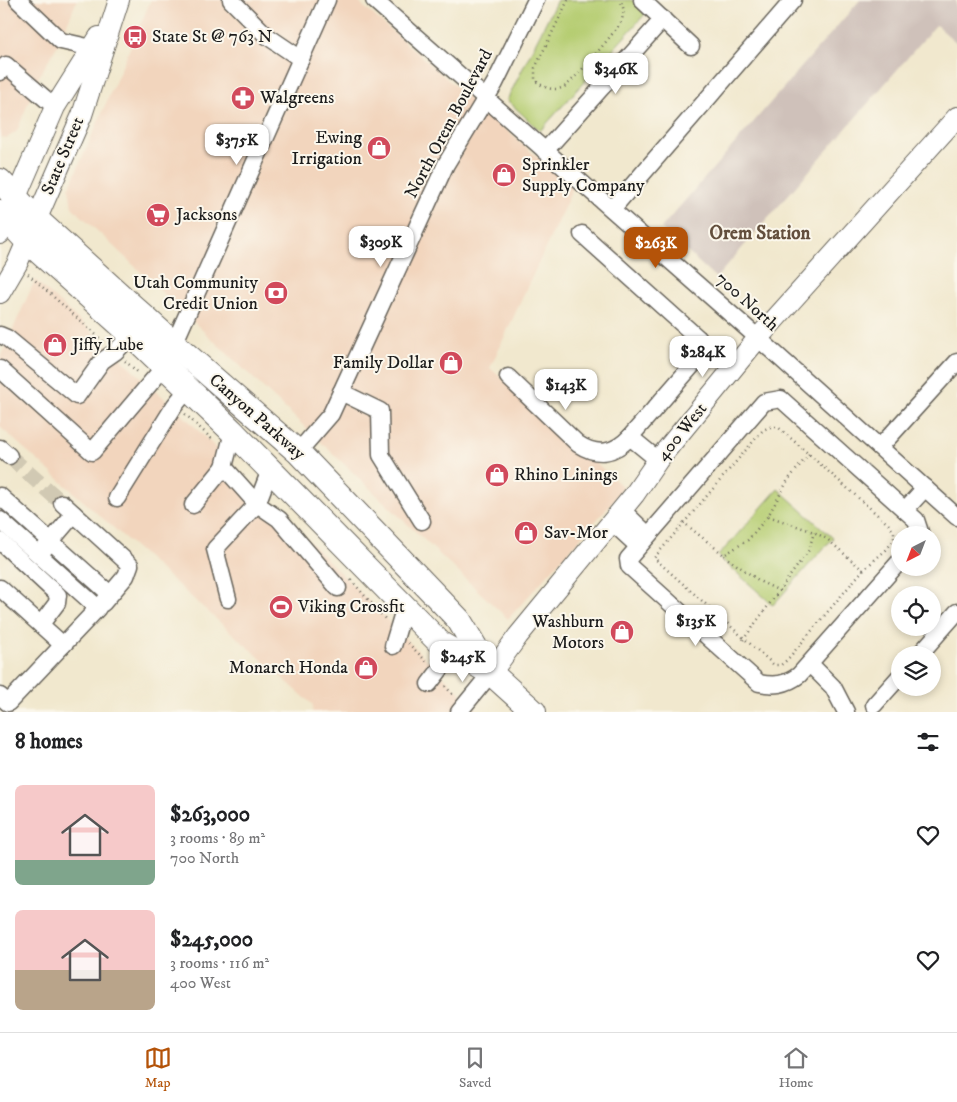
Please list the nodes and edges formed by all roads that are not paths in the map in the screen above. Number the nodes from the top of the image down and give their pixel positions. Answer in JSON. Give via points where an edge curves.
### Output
{"nodes":[{"id":1,"x":18,"y":0,"type":"edge"},
{"id":2,"x":231,"y":0,"type":"edge"},
{"id":3,"x":327,"y":0,"type":"edge"},
{"id":4,"x":374,"y":0,"type":"edge"},
{"id":5,"x":536,"y":0,"type":"edge"},
{"id":6,"x":642,"y":0,"type":"edge"},
{"id":7,"x":793,"y":0,"type":"edge"},
{"id":8,"x":117,"y":7,"type":"edge"},
{"id":9,"x":663,"y":19,"type":"junction"},
{"id":10,"x":691,"y":46,"type":"dead end"},
{"id":11,"x":92,"y":48,"type":"junction"},
{"id":12,"x":301,"y":59,"type":"junction"},
{"id":13,"x":0,"y":72,"type":"edge"},
{"id":14,"x":486,"y":99,"type":"junction"},
{"id":15,"x":55,"y":106,"type":"junction"},
{"id":16,"x":957,"y":117,"type":"edge"},
{"id":17,"x":545,"y":150,"type":"junction"},
{"id":18,"x":4,"y":209,"type":"edge"},
{"id":19,"x":612,"y":209,"type":"junction"},
{"id":20,"x":36,"y":219,"type":"junction"},
{"id":21,"x":582,"y":234,"type":"dead end"},
{"id":22,"x":26,"y":240,"type":"junction"},
{"id":23,"x":0,"y":293,"type":"edge"},
{"id":24,"x":0,"y":335,"type":"edge"},
{"id":25,"x":132,"y":335,"type":"junction"},
{"id":26,"x":758,"y":338,"type":"junction"},
{"id":27,"x":174,"y":344,"type":"junction"},
{"id":28,"x":957,"y":362,"type":"edge"},
{"id":29,"x":164,"y":367,"type":"junction"},
{"id":30,"x":0,"y":370,"type":"edge"},
{"id":31,"x":508,"y":377,"type":"dead end"},
{"id":32,"x":188,"y":389,"type":"junction"},
{"id":33,"x":341,"y":392,"type":"junction"},
{"id":34,"x":233,"y":432,"type":"junction"},
{"id":35,"x":630,"y":437,"type":"junction"},
{"id":36,"x":880,"y":447,"type":"junction"},
{"id":37,"x":298,"y":452,"type":"junction"},
{"id":38,"x":658,"y":460,"type":"junction"},
{"id":39,"x":224,"y":467,"type":"junction"},
{"id":40,"x":270,"y":470,"type":"junction"},
{"id":41,"x":925,"y":488,"type":"junction"},
{"id":42,"x":0,"y":496,"type":"edge"},
{"id":43,"x":117,"y":498,"type":"dead end"},
{"id":44,"x":257,"y":504,"type":"junction"},
{"id":45,"x":193,"y":505,"type":"dead end"},
{"id":46,"x":905,"y":510,"type":"junction"},
{"id":47,"x":617,"y":516,"type":"junction"},
{"id":48,"x":957,"y":517,"type":"edge"},
{"id":49,"x":0,"y":520,"type":"edge"},
{"id":50,"x":422,"y":521,"type":"dead end"},
{"id":51,"x":918,"y":526,"type":"edge"},
{"id":52,"x":0,"y":541,"type":"edge"},
{"id":53,"x":51,"y":541,"type":"junction"},
{"id":54,"x":643,"y":541,"type":"junction"},
{"id":55,"x":39,"y":555,"type":"junction"},
{"id":56,"x":891,"y":571,"type":"edge"},
{"id":57,"x":0,"y":588,"type":"edge"},
{"id":58,"x":338,"y":588,"type":"dead end"},
{"id":59,"x":110,"y":594,"type":"junction"},
{"id":60,"x":228,"y":598,"type":"dead end"},
{"id":61,"x":405,"y":606,"type":"junction"},
{"id":62,"x":98,"y":608,"type":"junction"},
{"id":63,"x":957,"y":612,"type":"edge"},
{"id":64,"x":41,"y":624,"type":"junction"},
{"id":65,"x":63,"y":644,"type":"junction"},
{"id":66,"x":441,"y":644,"type":"junction"},
{"id":67,"x":393,"y":646,"type":"dead end"},
{"id":68,"x":927,"y":646,"type":"edge"},
{"id":69,"x":810,"y":664,"type":"junction"},
{"id":70,"x":491,"y":673,"type":"junction"},
{"id":71,"x":429,"y":684,"type":"dead end"},
{"id":72,"x":891,"y":686,"type":"edge"},
{"id":73,"x":0,"y":696,"type":"edge"},
{"id":74,"x":874,"y":705,"type":"dead end"},
{"id":75,"x":459,"y":712,"type":"edge"},
{"id":76,"x":534,"y":712,"type":"edge"},
{"id":77,"x":846,"y":712,"type":"edge"}],
"edges":[{"from":1,"to":11,"type":"street","via":[[61,41]]},
{"from":2,"to":12,"type":"street","via":[[266,36]]},
{"from":3,"to":12,"type":"street"},
{"from":4,"to":14,"type":"street","name":"700 North"},
{"from":5,"to":14,"type":"street","name":"North Orem Boulevard"},
{"from":6,"to":9,"type":"street"},
{"from":7,"to":19,"type":"street"},
{"from":8,"to":11,"type":"main road","name":"State Street"},
{"from":8,"to":20,"type":"main road","name":"State Street","via":[[82,115]]},
{"from":9,"to":10,"type":"street"},
{"from":9,"to":17,"type":"street"},
{"from":11,"to":15,"type":"main road","name":"State Street"},
{"from":12,"to":27,"type":"street"},
{"from":13,"to":15,"type":"street","via":[[6,65]]},
{"from":14,"to":17,"type":"street","name":"700 North"},
{"from":14,"to":33,"type":"street","name":"North Orem Boulevard","via":[[446,164]]},
{"from":15,"to":18,"type":"main road","name":"State Street"},
{"from":16,"to":26,"type":"main road","name":"400 West"},
{"from":17,"to":19,"type":"street","name":"700 North"},
{"from":18,"to":20,"type":"highway","name":"Canyon Parkway"},
{"from":18,"to":22,"type":"highway","name":"Canyon Parkway"},
{"from":19,"to":26,"type":"street","name":"700 North"},
{"from":20,"to":22,"type":"main road","name":"State Street"},
{"from":20,"to":27,"type":"highway","name":"Canyon Parkway"},
{"from":21,"to":35,"type":"street","via":[[699,339],[701,345],[696,361]]},
{"from":22,"to":23,"type":"main road","name":"State Street"},
{"from":22,"to":25,"type":"highway","name":"Canyon Parkway"},
{"from":24,"to":25,"type":"street","via":[[77,396],[102,361]]},
{"from":25,"to":29,"type":"highway","name":"Canyon Parkway"},
{"from":26,"to":36,"type":"street","name":"700 North"},
{"from":26,"to":38,"type":"main road","name":"400 West"},
{"from":27,"to":37,"type":"highway","name":"Canyon Parkway"},
{"from":28,"to":36,"type":"street"},
{"from":29,"to":30,"type":"street","via":[[92,452]]},
{"from":29,"to":32,"type":"highway","name":"Canyon Parkway"},
{"from":31,"to":35,"type":"street","via":[[586,450],[608,452]]},
{"from":32,"to":34,"type":"highway","name":"Canyon Parkway"},
{"from":32,"to":43,"type":"street","via":[[174,405]]},
{"from":33,"to":37,"type":"street","name":"North Orem Boulevard","via":[[331,414]]},
{"from":33,"to":50,"type":"street","via":[[380,411],[381,455]]},
{"from":34,"to":39,"type":"street"},
{"from":34,"to":40,"type":"highway","name":"Canyon Parkway"},
{"from":35,"to":38,"type":"street"},
{"from":36,"to":41,"type":"street","name":"700 North"},
{"from":37,"to":70,"type":"highway","name":"Canyon Parkway","via":[[459,620]]},
{"from":38,"to":47,"type":"main road","name":"400 West"},
{"from":39,"to":44,"type":"street"},
{"from":39,"to":45,"type":"street"},
{"from":40,"to":44,"type":"street"},
{"from":40,"to":61,"type":"highway","name":"Canyon Parkway"},
{"from":41,"to":46,"type":"street"},
{"from":41,"to":48,"type":"street","name":"700 North"},
{"from":42,"to":53,"type":"street"},
{"from":44,"to":58,"type":"street","via":[[279,518]]},
{"from":44,"to":60,"type":"street","via":[[215,549]]},
{"from":46,"to":51,"type":"street"},
{"from":46,"to":54,"type":"street","via":[[781,399],[764,402]]},
{"from":47,"to":54,"type":"street"},
{"from":47,"to":70,"type":"main road","name":"400 West"},
{"from":49,"to":55,"type":"street"},
{"from":52,"to":64,"type":"street","via":[[58,595],[57,604]]},
{"from":53,"to":55,"type":"street"},
{"from":53,"to":59,"type":"street"},
{"from":53,"to":59,"type":"street","via":[[68,509],[130,565],[126,576]]},
{"from":54,"to":69,"type":"street","via":[[628,558],[629,566],[759,683],[777,685],[791,682]]},
{"from":55,"to":62,"type":"street"},
{"from":56,"to":69,"type":"street"},
{"from":57,"to":64,"type":"street"},
{"from":59,"to":62,"type":"street"},
{"from":61,"to":66,"type":"highway","name":"Canyon Parkway"},
{"from":61,"to":67,"type":"street"},
{"from":62,"to":65,"type":"street"},
{"from":63,"to":68,"type":"street"},
{"from":64,"to":65,"type":"street"},
{"from":65,"to":73,"type":"street","via":[[8,703]]},
{"from":66,"to":70,"type":"highway","name":"Canyon Parkway"},
{"from":66,"to":71,"type":"street","via":[[442,667]]},
{"from":69,"to":77,"type":"street","via":[[833,687]]},
{"from":70,"to":75,"type":"street","name":"400 West"},
{"from":70,"to":76,"type":"highway","name":"Canyon Parkway"},
{"from":72,"to":74,"type":"street"}]}
